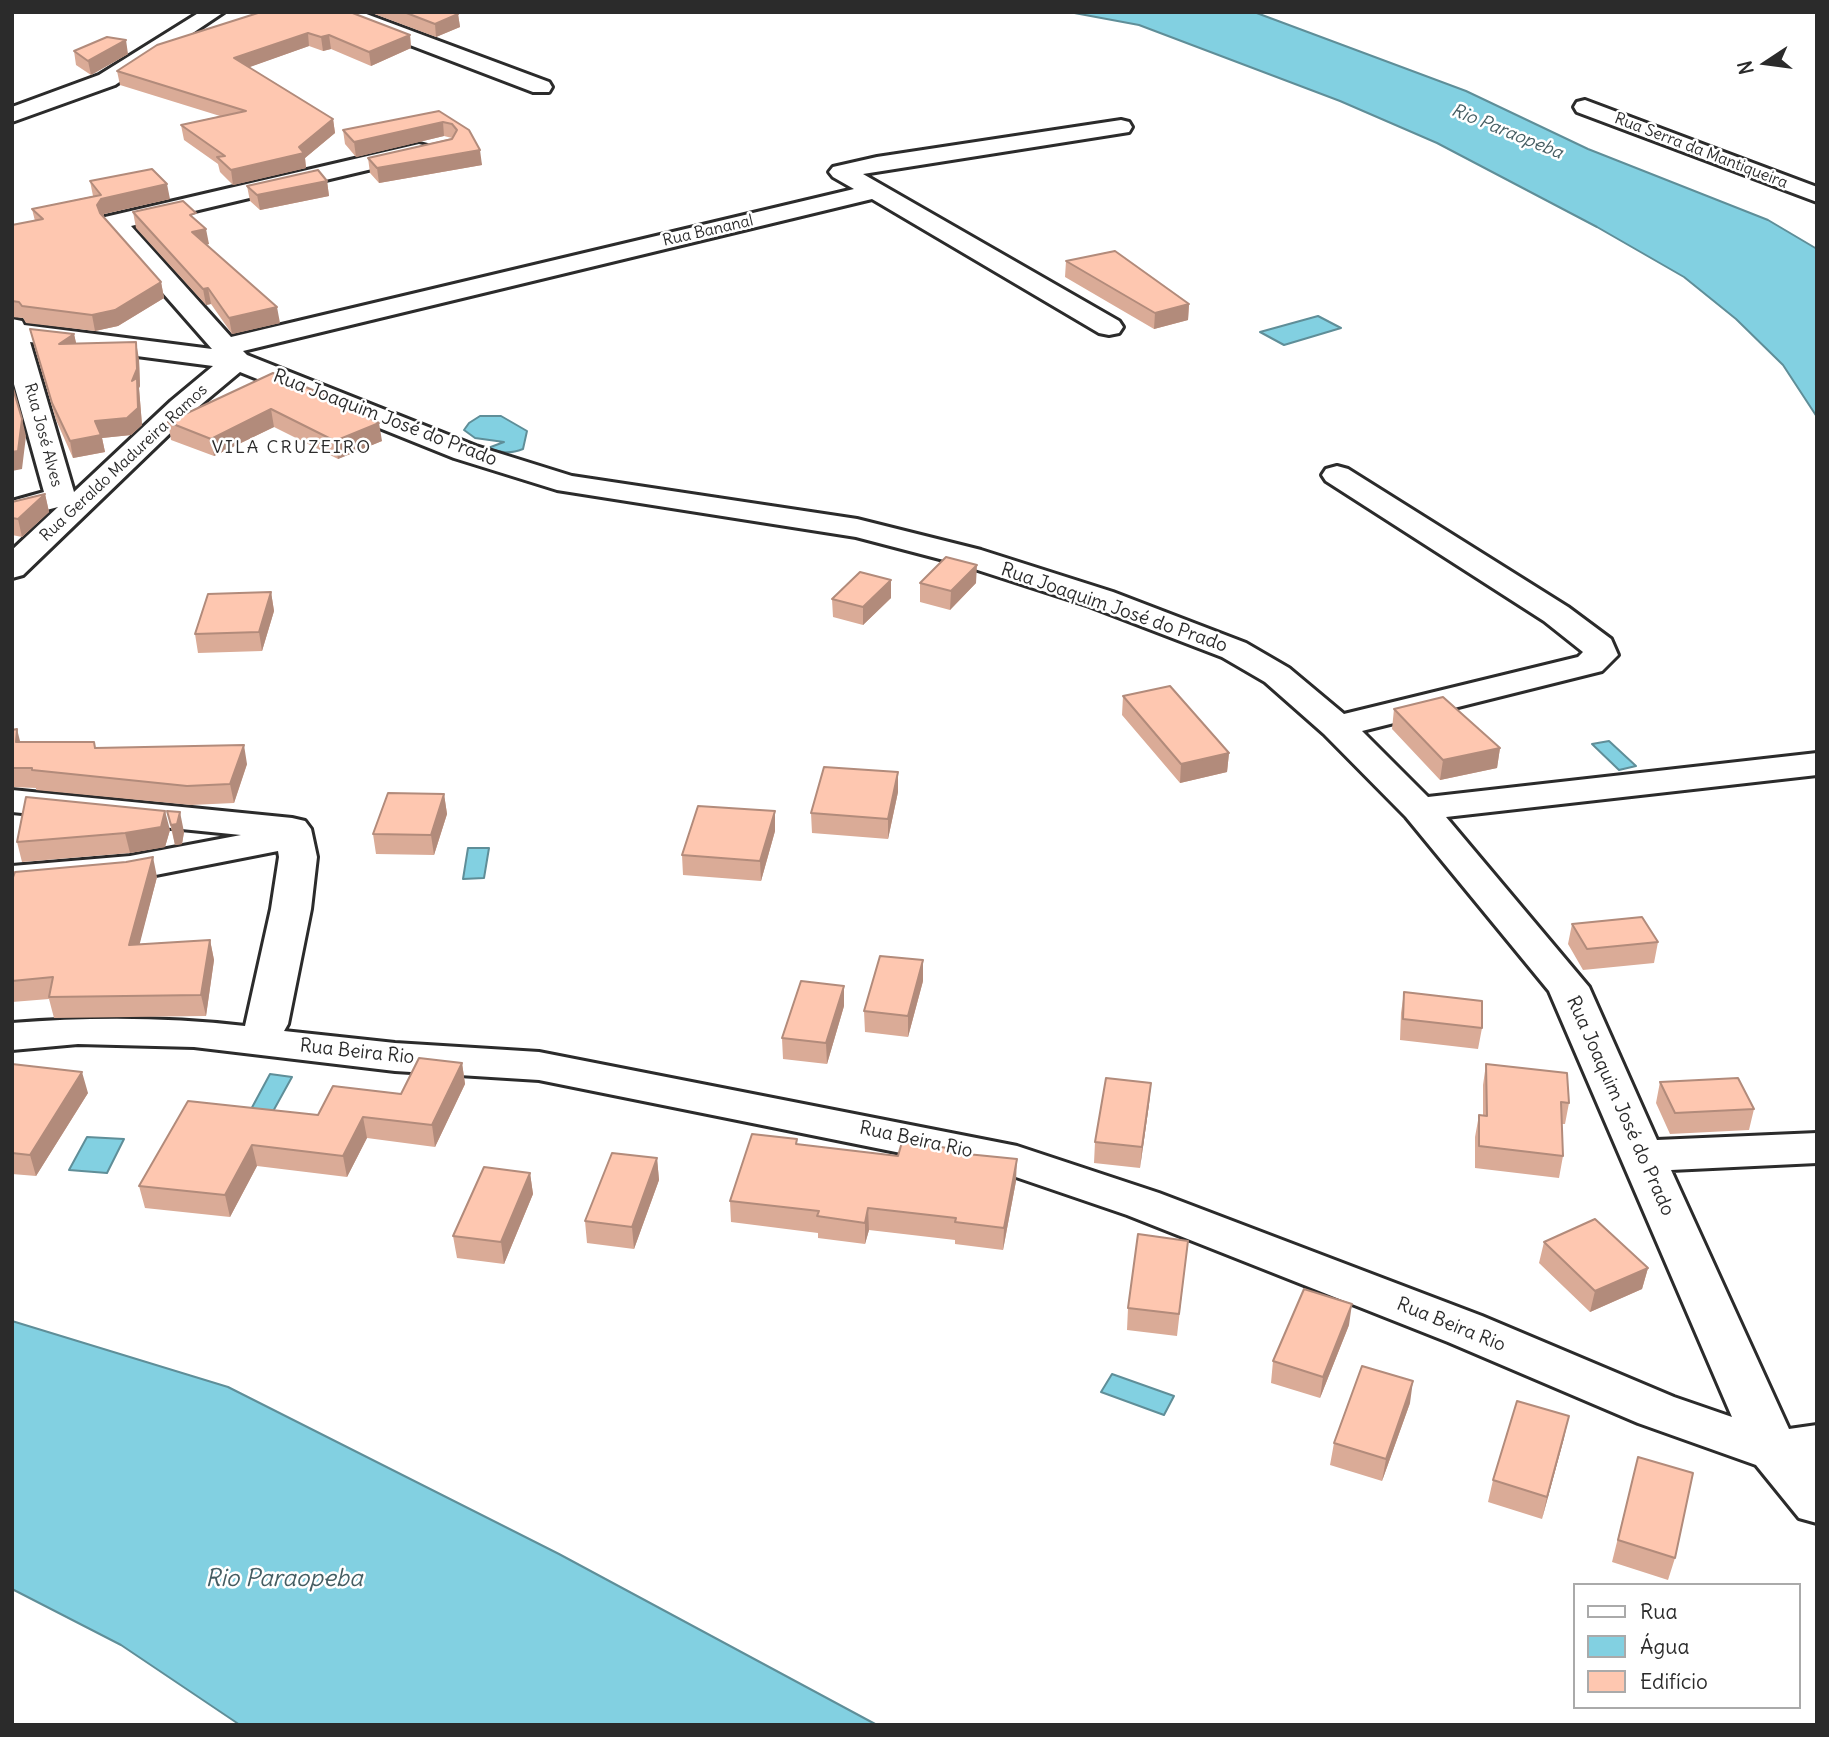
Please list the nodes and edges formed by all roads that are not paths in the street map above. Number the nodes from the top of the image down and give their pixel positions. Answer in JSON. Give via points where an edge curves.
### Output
{"nodes":[{"id":1,"x":214,"y":12,"type":"edge"},
{"id":2,"x":341,"y":12,"type":"edge"},
{"id":3,"x":541,"y":87,"type":"dead end"},
{"id":4,"x":1584,"y":107,"type":"dead end"},
{"id":5,"x":12,"y":115,"type":"edge"},
{"id":6,"x":1121,"y":127,"type":"dead end"},
{"id":7,"x":445,"y":146,"type":"edge"},
{"id":8,"x":876,"y":191,"type":"junction"},
{"id":9,"x":1817,"y":195,"type":"edge"},
{"id":10,"x":1109,"y":327,"type":"dead end"},
{"id":11,"x":14,"y":329,"type":"edge"},
{"id":12,"x":231,"y":354,"type":"junction"},
{"id":13,"x":1337,"y":475,"type":"dead end"},
{"id":14,"x":67,"y":503,"type":"junction"},
{"id":15,"x":12,"y":510,"type":"edge"},
{"id":16,"x":12,"y":568,"type":"edge"},
{"id":17,"x":1337,"y":726,"type":"junction"},
{"id":18,"x":1817,"y":764,"type":"edge"},
{"id":19,"x":12,"y":801,"type":"edge"},
{"id":20,"x":1419,"y":809,"type":"junction"},
{"id":21,"x":294,"y":836,"type":"junction"},
{"id":22,"x":12,"y":878,"type":"edge"},
{"id":23,"x":12,"y":1037,"type":"edge"},
{"id":24,"x":256,"y":1041,"type":"junction"},
{"id":25,"x":1817,"y":1148,"type":"edge"},
{"id":26,"x":1643,"y":1156,"type":"junction"},
{"id":27,"x":1795,"y":1448,"type":"edge"},
{"id":28,"x":1817,"y":1503,"type":"edge"}],
"edges":[{"from":1,"to":5,"type":"street","via":[[107,80]]},
{"from":2,"to":3,"type":"street"},
{"from":4,"to":9,"type":"street","name":"Rua Serra da Mantiqueira"},
{"from":6,"to":8,"type":"street","via":[[841,173]]},
{"from":7,"to":12,"type":"street","via":[[114,222]]},
{"from":8,"to":10,"type":"street"},
{"from":8,"to":12,"type":"street","name":"Rua Bananal"},
{"from":11,"to":12,"type":"street","name":"Rua Joaquim José do Prado"},
{"from":11,"to":14,"type":"street","name":"Rua José Alves"},
{"from":12,"to":14,"type":"street","name":"Rua Geraldo Madureira Ramos","via":[[181,407]]},
{"from":12,"to":17,"type":"street","name":"Rua Joaquim José do Prado","via":[[465,452],[568,484],[857,528],[970,557],[1101,599],[1234,650],[1277,675]]},
{"from":13,"to":17,"type":"street","via":[[1556,614],[1599,646],[1601,655],[1590,664]]},
{"from":14,"to":15,"type":"street","name":"Rua José Alves"},
{"from":14,"to":16,"type":"street","name":"Rua Geraldo Madureira Ramos"},
{"from":17,"to":20,"type":"street","name":"Rua Joaquim José do Prado"},
{"from":18,"to":20,"type":"street"},
{"from":19,"to":21,"type":"street","via":[[292,829]]},
{"from":20,"to":26,"type":"street","name":"Rua Joaquim José do Prado","via":[[1568,987]]},
{"from":21,"to":22,"type":"street","via":[[130,868]]},
{"from":21,"to":24,"type":"street","via":[[298,857],[289,923],[267,1024]]},
{"from":23,"to":24,"type":"street","name":"Rua Beira Rio","via":[[78,1031],[194,1034]]},
{"from":24,"to":27,"type":"street","name":"Rua Beira Rio","via":[[395,1057],[539,1066],[1017,1161],[1143,1204],[1465,1329],[1656,1410]]},
{"from":25,"to":26,"type":"street"},
{"from":26,"to":27,"type":"street","name":"Rua Joaquim José do Prado","via":[[1750,1402]]},
{"from":27,"to":28,"type":"street","name":"Rua Joaquim José do Prado"}]}
